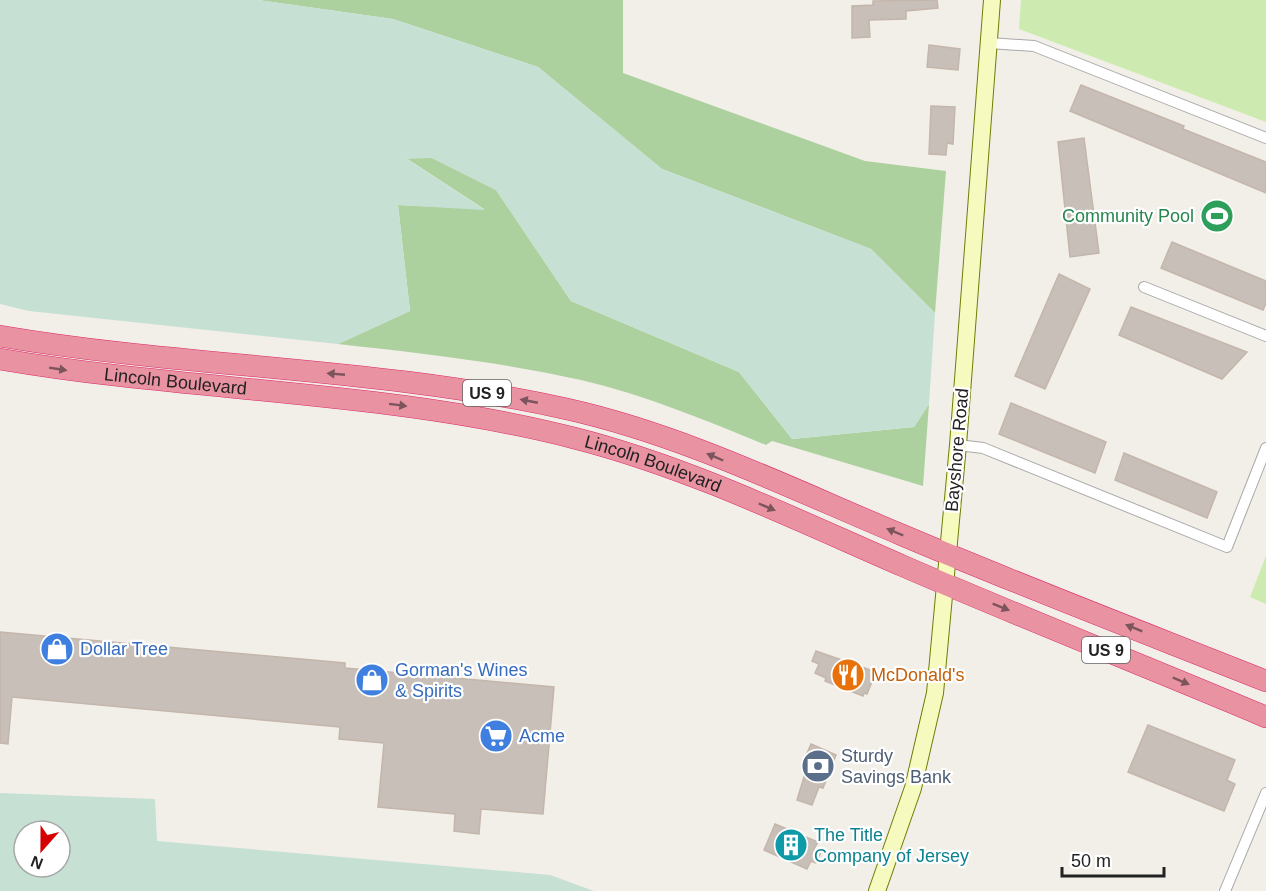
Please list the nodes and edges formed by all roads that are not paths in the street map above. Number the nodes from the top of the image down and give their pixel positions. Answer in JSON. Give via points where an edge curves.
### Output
{"nodes":[{"id":1,"x":992,"y":0,"type":"edge"},
{"id":2,"x":989,"y":43,"type":"junction"},
{"id":3,"x":1266,"y":138,"type":"edge"},
{"id":4,"x":1144,"y":287,"type":"dead end"},
{"id":5,"x":0,"y":336,"type":"edge"},
{"id":6,"x":1266,"y":336,"type":"edge"},
{"id":7,"x":0,"y":359,"type":"edge"},
{"id":8,"x":958,"y":445,"type":"junction"},
{"id":9,"x":1266,"y":447,"type":"edge"},
{"id":10,"x":949,"y":555,"type":"junction"},
{"id":11,"x":947,"y":585,"type":"junction"},
{"id":12,"x":1266,"y":681,"type":"edge"},
{"id":13,"x":1266,"y":717,"type":"edge"},
{"id":14,"x":1266,"y":793,"type":"edge"},
{"id":15,"x":877,"y":891,"type":"edge"},
{"id":16,"x":1226,"y":891,"type":"edge"}],
"edges":[{"from":1,"to":2,"type":"street","name":"Bayshore Road"},
{"from":2,"to":3,"type":"street","via":[[1034,46]]},
{"from":2,"to":8,"type":"street","name":"Bayshore Road"},
{"from":4,"to":6,"type":"street"},
{"from":10,"to":5,"type":"highway","name":"Lincoln Boulevard","number":"US 9","one_way":true,"via":[[703,452],[569,410],[383,378],[139,356]]},
{"from":7,"to":11,"type":"highway","name":"Lincoln Boulevard","number":"US 9","one_way":true,"via":[[102,375],[420,408],[573,438],[702,480]]},
{"from":8,"to":9,"type":"street","via":[[983,448],[1227,547]]},
{"from":8,"to":10,"type":"street","name":"Bayshore Road"},
{"from":10,"to":11,"type":"street","name":"Bayshore Road"},
{"from":12,"to":10,"type":"highway","name":"Lincoln Boulevard","number":"US 9","one_way":true},
{"from":11,"to":13,"type":"highway","name":"Lincoln Boulevard","number":"US 9","one_way":true},
{"from":11,"to":15,"type":"street","name":"Bayshore Road","via":[[931,715],[905,815]]},
{"from":14,"to":16,"type":"street"}]}
